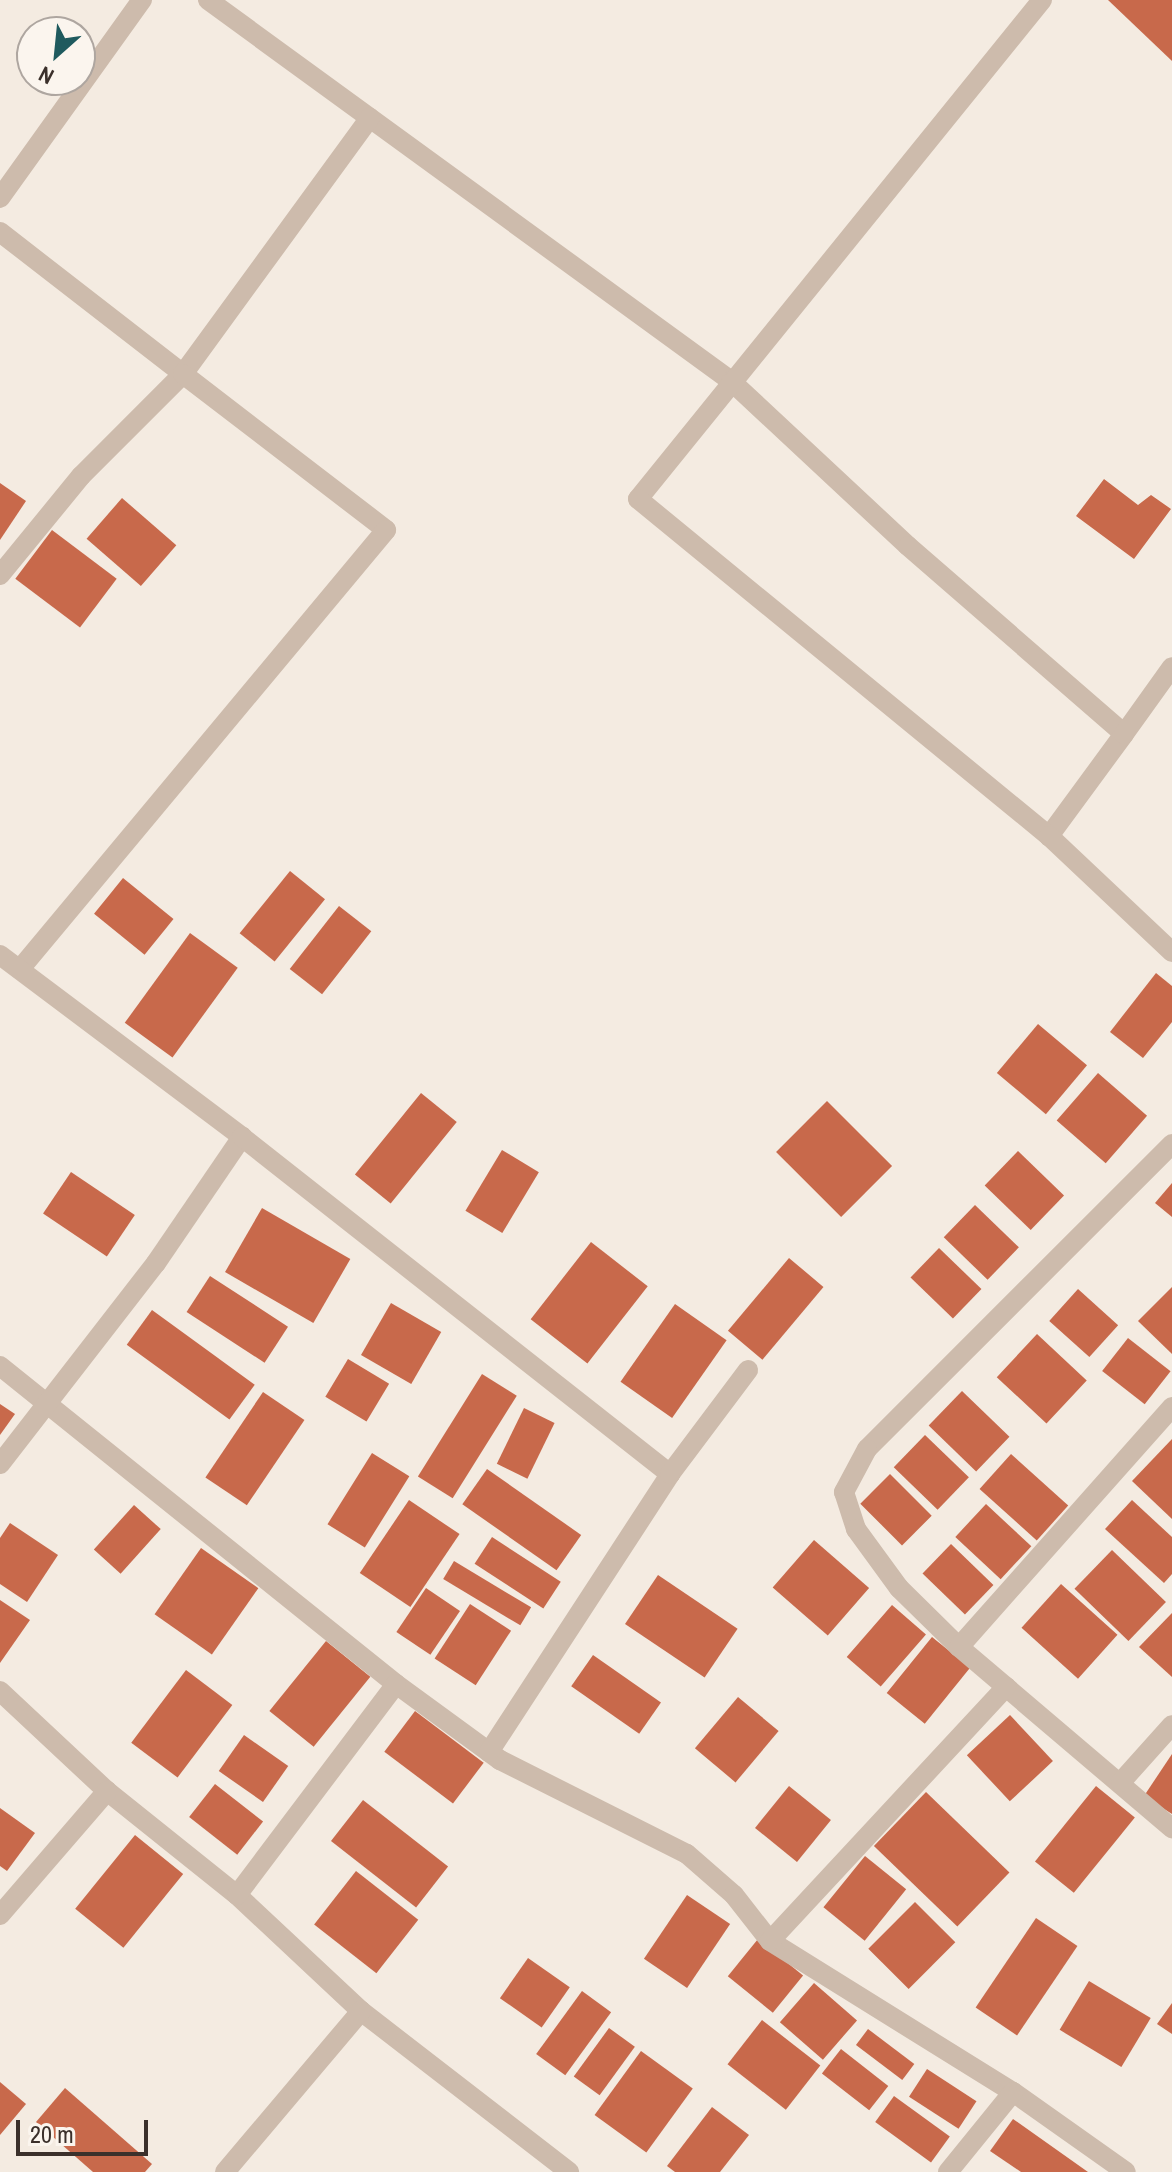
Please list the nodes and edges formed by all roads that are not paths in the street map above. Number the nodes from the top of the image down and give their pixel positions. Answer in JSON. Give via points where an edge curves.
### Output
{"nodes":[{"id":1,"x":142,"y":0,"type":"edge"},
{"id":2,"x":208,"y":0,"type":"edge"},
{"id":3,"x":1042,"y":0,"type":"edge"},
{"id":4,"x":370,"y":118,"type":"junction"},
{"id":5,"x":0,"y":198,"type":"edge"},
{"id":6,"x":0,"y":232,"type":"edge"},
{"id":7,"x":183,"y":374,"type":"junction"},
{"id":8,"x":731,"y":381,"type":"junction"},
{"id":9,"x":0,"y":575,"type":"edge"},
{"id":10,"x":1172,"y":667,"type":"edge"},
{"id":11,"x":1124,"y":734,"type":"junction"},
{"id":12,"x":1049,"y":836,"type":"junction"},
{"id":13,"x":1172,"y":952,"type":"edge"},
{"id":14,"x":0,"y":955,"type":"edge"},
{"id":15,"x":20,"y":969,"type":"junction"},
{"id":16,"x":242,"y":1137,"type":"junction"},
{"id":17,"x":1172,"y":1144,"type":"edge"},
{"id":18,"x":0,"y":1366,"type":"edge"},
{"id":19,"x":748,"y":1370,"type":"dead end"},
{"id":20,"x":47,"y":1403,"type":"junction"},
{"id":21,"x":1172,"y":1407,"type":"edge"},
{"id":22,"x":0,"y":1464,"type":"edge"},
{"id":23,"x":670,"y":1474,"type":"junction"},
{"id":24,"x":959,"y":1647,"type":"junction"},
{"id":25,"x":396,"y":1684,"type":"junction"},
{"id":26,"x":1006,"y":1687,"type":"junction"},
{"id":27,"x":0,"y":1691,"type":"edge"},
{"id":28,"x":1172,"y":1725,"type":"edge"},
{"id":29,"x":489,"y":1752,"type":"junction"},
{"id":30,"x":1121,"y":1782,"type":"junction"},
{"id":31,"x":107,"y":1791,"type":"junction"},
{"id":32,"x":1172,"y":1828,"type":"edge"},
{"id":33,"x":237,"y":1895,"type":"junction"},
{"id":34,"x":0,"y":1915,"type":"edge"},
{"id":35,"x":770,"y":1941,"type":"junction"},
{"id":36,"x":361,"y":2011,"type":"junction"},
{"id":37,"x":1013,"y":2092,"type":"junction"},
{"id":38,"x":225,"y":2172,"type":"edge"},
{"id":39,"x":569,"y":2172,"type":"edge"},
{"id":40,"x":948,"y":2172,"type":"edge"},
{"id":41,"x":1126,"y":2172,"type":"edge"}],
"edges":[{"from":1,"to":5,"type":"street"},
{"from":2,"to":4,"type":"street"},
{"from":3,"to":8,"type":"street"},
{"from":4,"to":7,"type":"street"},
{"from":4,"to":8,"type":"street"},
{"from":6,"to":7,"type":"street"},
{"from":7,"to":9,"type":"street","via":[[81,476]]},
{"from":7,"to":15,"type":"street","via":[[386,530]]},
{"from":8,"to":11,"type":"street","via":[[908,546]]},
{"from":8,"to":12,"type":"street","via":[[638,499]]},
{"from":10,"to":11,"type":"street"},
{"from":11,"to":12,"type":"street"},
{"from":12,"to":13,"type":"street"},
{"from":14,"to":15,"type":"street"},
{"from":15,"to":16,"type":"street"},
{"from":16,"to":20,"type":"street","via":[[156,1263]]},
{"from":16,"to":23,"type":"street"},
{"from":17,"to":24,"type":"street","via":[[867,1449],[844,1492],[856,1529],[890,1576]]},
{"from":18,"to":20,"type":"street"},
{"from":19,"to":23,"type":"street"},
{"from":20,"to":22,"type":"street"},
{"from":20,"to":25,"type":"street"},
{"from":21,"to":24,"type":"street"},
{"from":23,"to":29,"type":"street"},
{"from":24,"to":26,"type":"street"},
{"from":25,"to":29,"type":"street"},
{"from":25,"to":33,"type":"street"},
{"from":26,"to":30,"type":"street"},
{"from":26,"to":35,"type":"street"},
{"from":27,"to":31,"type":"street"},
{"from":28,"to":30,"type":"street"},
{"from":29,"to":35,"type":"street","via":[[687,1854],[734,1895]]},
{"from":30,"to":32,"type":"street"},
{"from":31,"to":33,"type":"street"},
{"from":31,"to":34,"type":"street"},
{"from":33,"to":36,"type":"street"},
{"from":35,"to":37,"type":"street"},
{"from":36,"to":38,"type":"street"},
{"from":36,"to":39,"type":"street"},
{"from":37,"to":40,"type":"street"},
{"from":37,"to":41,"type":"street"}]}
